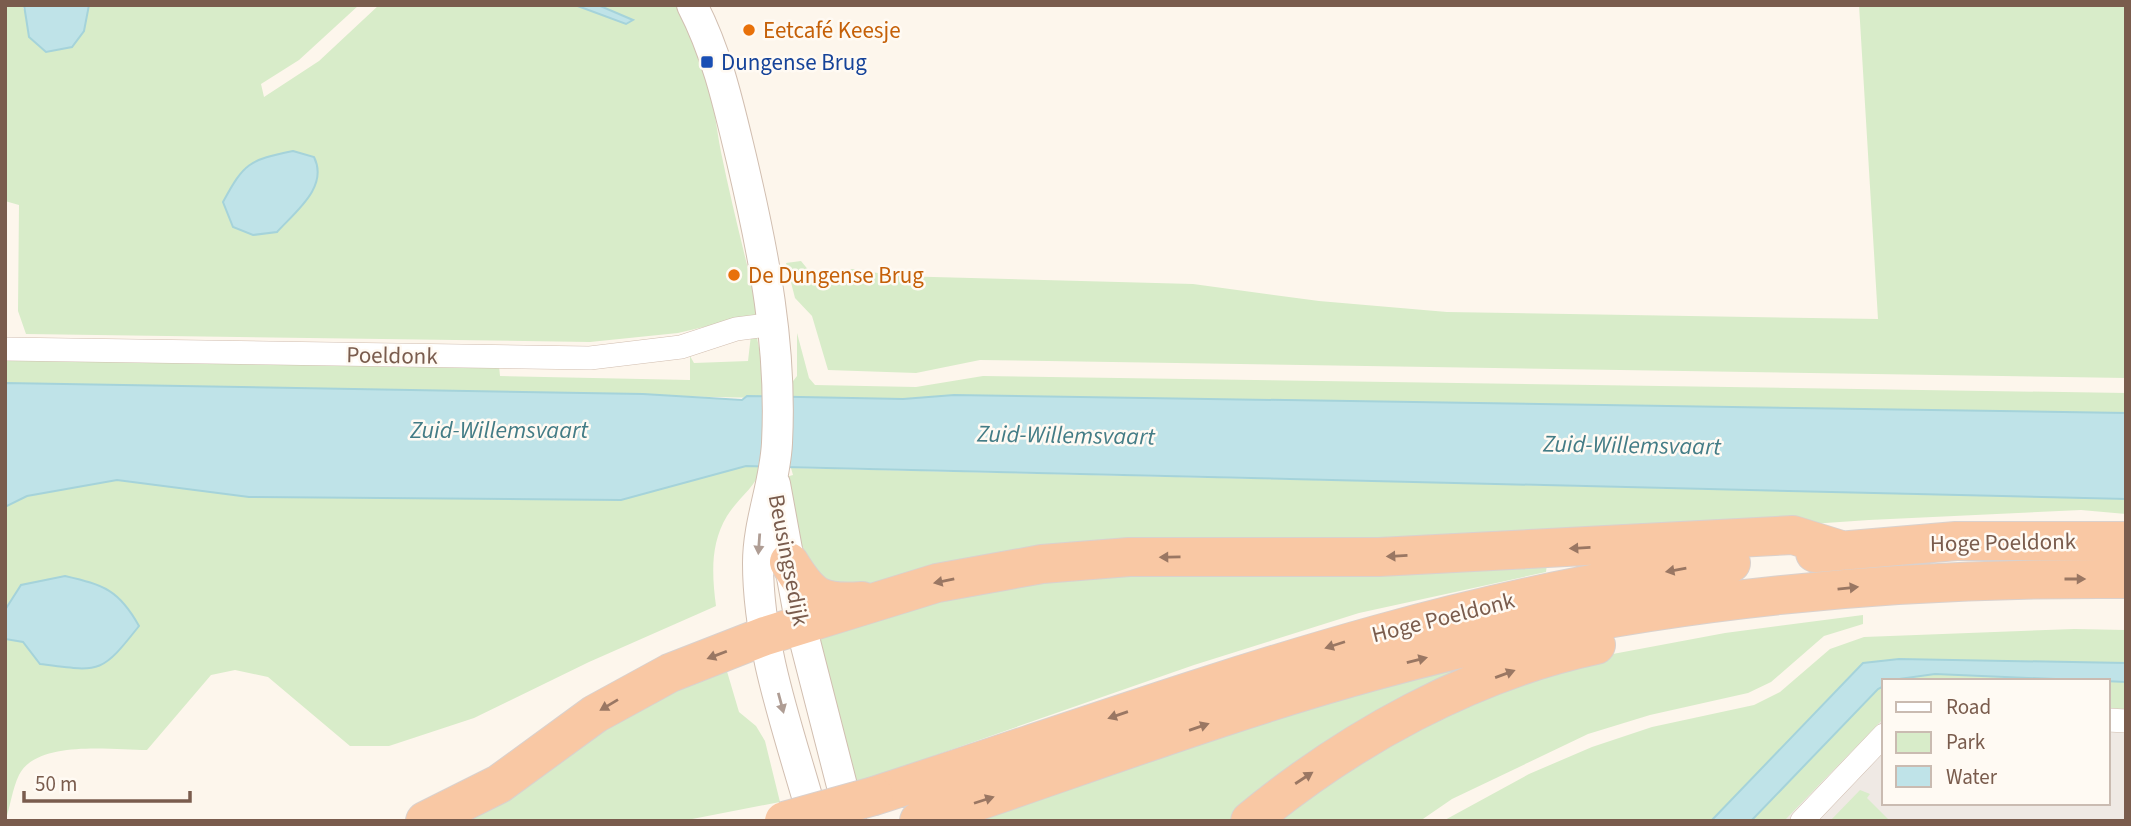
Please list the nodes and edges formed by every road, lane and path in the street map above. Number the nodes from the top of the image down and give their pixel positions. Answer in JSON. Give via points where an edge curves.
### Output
{"nodes":[{"id":1,"x":692,"y":5,"type":"edge"},
{"id":2,"x":775,"y":324,"type":"junction"},
{"id":3,"x":5,"y":349,"type":"edge"},
{"id":4,"x":773,"y":477,"type":"junction"},
{"id":5,"x":2126,"y":541,"type":"edge"},
{"id":6,"x":1841,"y":550,"type":"junction"},
{"id":7,"x":789,"y":562,"type":"junction"},
{"id":8,"x":2126,"y":579,"type":"edge"},
{"id":9,"x":1780,"y":595,"type":"junction"},
{"id":10,"x":875,"y":600,"type":"junction"},
{"id":11,"x":783,"y":631,"type":"junction"},
{"id":12,"x":1882,"y":737,"type":"edge"},
{"id":13,"x":862,"y":808,"type":"edge"},
{"id":14,"x":425,"y":821,"type":"edge"},
{"id":15,"x":784,"y":821,"type":"edge"},
{"id":16,"x":814,"y":821,"type":"edge"},
{"id":17,"x":919,"y":821,"type":"edge"},
{"id":18,"x":1250,"y":821,"type":"edge"},
{"id":19,"x":1802,"y":821,"type":"edge"}],
"edges":[{"from":1,"to":2,"type":"street","via":[[715,53],[765,258]]},
{"from":2,"to":3,"type":"street","name":"Poeldonk","via":[[681,347],[590,358]]},
{"from":2,"to":4,"type":"street"},
{"from":4,"to":7,"type":"street","name":"Beusingsedijk"},
{"from":4,"to":11,"type":"street","name":"Beusingsedijk","one_way":true,"via":[[760,529],[758,562]]},
{"from":5,"to":6,"type":"highway","name":"Hoge Poeldonk","via":[[1956,541]]},
{"from":6,"to":10,"type":"highway","one_way":true,"via":[[1793,535],[1379,557],[1129,557],[1008,569]]},
{"from":6,"to":13,"type":"highway","name":"Hoge Poeldonk","one_way":true,"via":[[1692,567],[1367,635]]},
{"from":7,"to":10,"type":"highway","via":[[805,587],[825,601]]},
{"from":7,"to":11,"type":"street","name":"Beusingsedijk"},
{"from":9,"to":8,"type":"highway","name":"Hoge Poeldonk","one_way":true,"via":[[1958,581]]},
{"from":17,"to":9,"type":"highway","name":"Hoge Poeldonk","one_way":true,"via":[[1374,671],[1554,629],[1690,605]]},
{"from":18,"to":9,"type":"highway","one_way":true,"via":[[1297,782],[1391,724],[1472,686],[1566,652],[1722,618]]},
{"from":10,"to":11,"type":"highway"},
{"from":11,"to":13,"type":"street","name":"Beusingsedijk"},
{"from":11,"to":14,"type":"highway","one_way":true,"via":[[631,692],[499,784]]},
{"from":11,"to":16,"type":"street","name":"Beusingsedijk","one_way":true},
{"from":12,"to":19,"type":"street"},
{"from":13,"to":15,"type":"highway","name":"Hoge Poeldonk","bridge":true}]}
